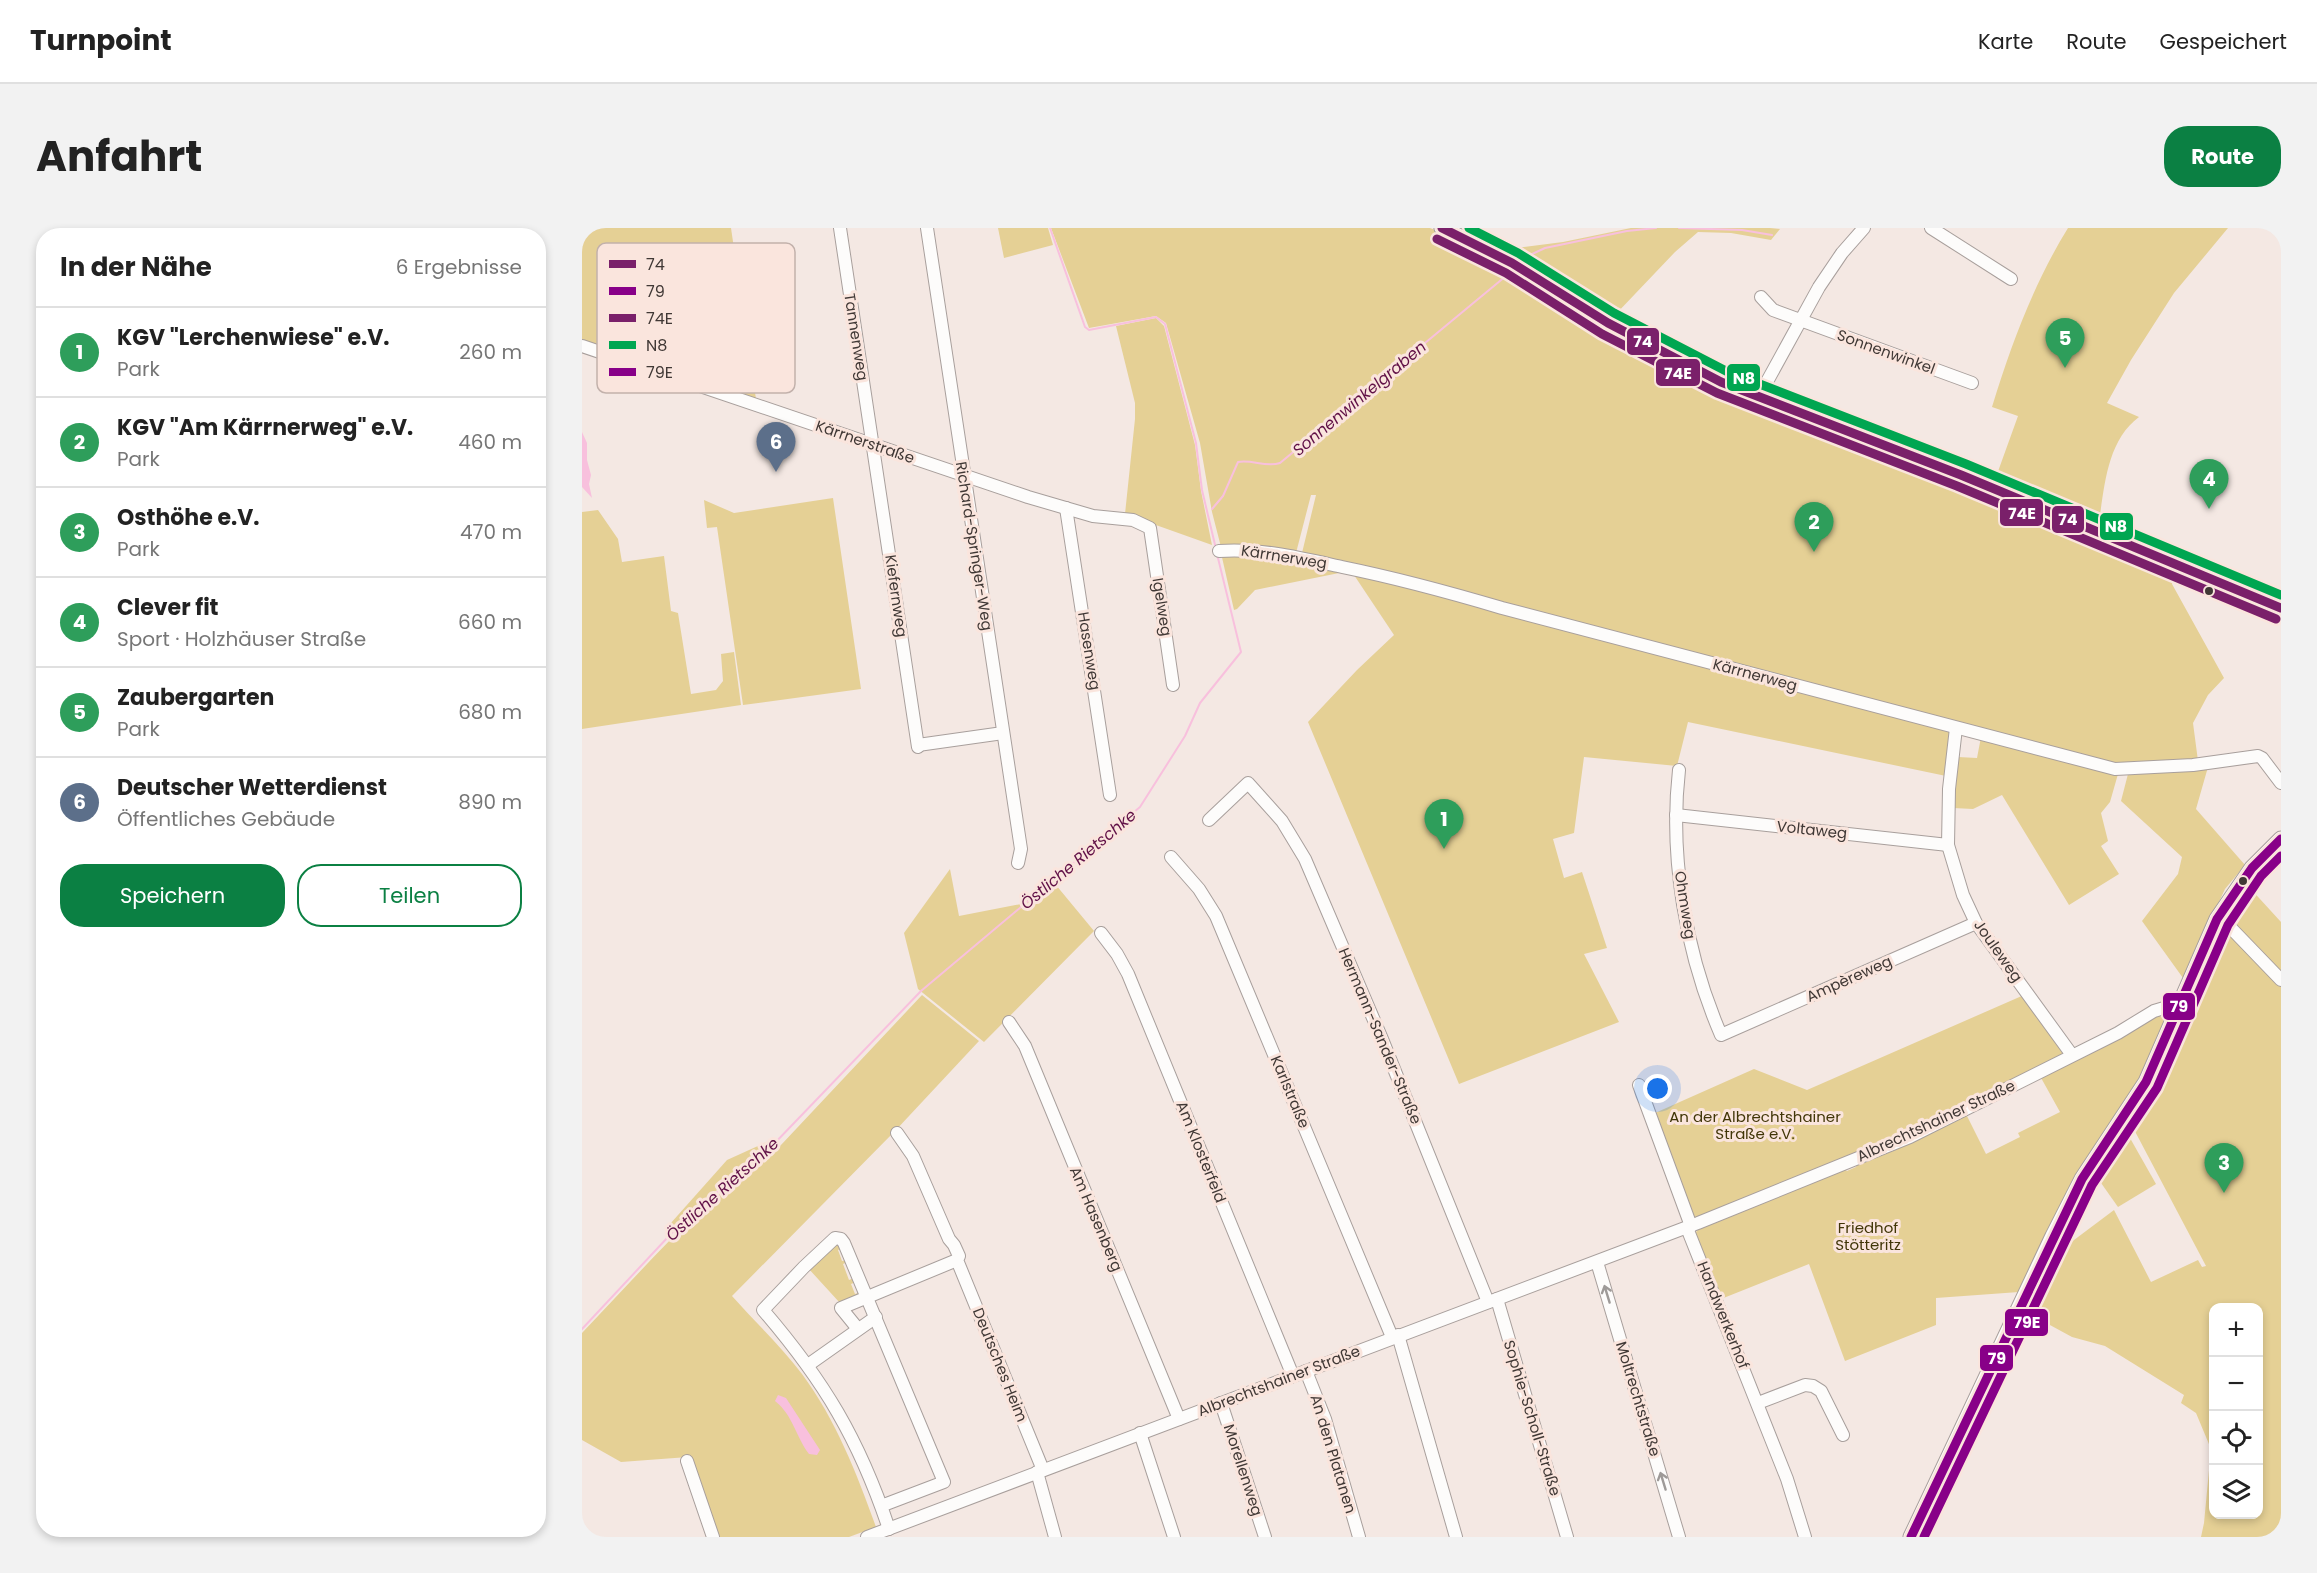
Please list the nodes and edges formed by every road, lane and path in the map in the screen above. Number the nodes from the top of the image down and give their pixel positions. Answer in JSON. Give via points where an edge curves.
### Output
{"nodes":[{"id":1,"x":840,"y":228,"type":"edge"},
{"id":2,"x":927,"y":228,"type":"edge"},
{"id":3,"x":1442,"y":228,"type":"edge"},
{"id":4,"x":1864,"y":228,"type":"edge"},
{"id":5,"x":1931,"y":228,"type":"edge"},
{"id":6,"x":2010,"y":279,"type":"dead end"},
{"id":7,"x":1761,"y":297,"type":"dead end"},
{"id":8,"x":1800,"y":321,"type":"junction"},
{"id":9,"x":582,"y":346,"type":"edge"},
{"id":10,"x":597,"y":351,"type":"edge"},
{"id":11,"x":1972,"y":383,"type":"dead end"},
{"id":12,"x":720,"y":393,"type":"edge"},
{"id":13,"x":1758,"y":398,"type":"junction"},
{"id":14,"x":873,"y":445,"type":"junction"},
{"id":15,"x":963,"y":476,"type":"junction"},
{"id":16,"x":1066,"y":508,"type":"junction"},
{"id":17,"x":1150,"y":528,"type":"joint"},
{"id":18,"x":1219,"y":551,"type":"dead end"},
{"id":19,"x":2281,"y":608,"type":"edge"},
{"id":20,"x":1173,"y":685,"type":"dead end"},
{"id":21,"x":1956,"y":728,"type":"junction"},
{"id":22,"x":1003,"y":733,"type":"junction"},
{"id":23,"x":1679,"y":770,"type":"dead end"},
{"id":24,"x":2281,"y":783,"type":"edge"},
{"id":25,"x":1110,"y":795,"type":"dead end"},
{"id":26,"x":1676,"y":815,"type":"junction"},
{"id":27,"x":1209,"y":820,"type":"dead end"},
{"id":28,"x":2281,"y":840,"type":"edge"},
{"id":29,"x":1948,"y":845,"type":"junction"},
{"id":30,"x":1171,"y":857,"type":"dead end"},
{"id":31,"x":1018,"y":863,"type":"dead end"},
{"id":32,"x":2217,"y":919,"type":"junction"},
{"id":33,"x":1976,"y":923,"type":"junction"},
{"id":34,"x":1101,"y":933,"type":"dead end"},
{"id":35,"x":2281,"y":980,"type":"edge"},
{"id":36,"x":2177,"y":1011,"type":"junction"},
{"id":37,"x":1009,"y":1022,"type":"dead end"},
{"id":38,"x":1721,"y":1035,"type":"joint"},
{"id":39,"x":2072,"y":1055,"type":"junction"},
{"id":40,"x":1639,"y":1085,"type":"dead end"},
{"id":41,"x":897,"y":1133,"type":"dead end"},
{"id":42,"x":1689,"y":1227,"type":"junction"},
{"id":43,"x":955,"y":1261,"type":"junction"},
{"id":44,"x":1597,"y":1262,"type":"junction"},
{"id":45,"x":867,"y":1296,"type":"junction"},
{"id":46,"x":1492,"y":1300,"type":"junction"},
{"id":47,"x":876,"y":1317,"type":"junction"},
{"id":48,"x":858,"y":1329,"type":"junction"},
{"id":49,"x":1395,"y":1336,"type":"junction"},
{"id":50,"x":808,"y":1365,"type":"junction"},
{"id":51,"x":1306,"y":1371,"type":"junction"},
{"id":52,"x":1293,"y":1376,"type":"junction"},
{"id":53,"x":1221,"y":1403,"type":"junction"},
{"id":54,"x":1758,"y":1403,"type":"junction"},
{"id":55,"x":1179,"y":1419,"type":"junction"},
{"id":56,"x":1140,"y":1433,"type":"junction"},
{"id":57,"x":1843,"y":1435,"type":"dead end"},
{"id":58,"x":687,"y":1461,"type":"dead end"},
{"id":59,"x":1040,"y":1471,"type":"junction"},
{"id":60,"x":881,"y":1506,"type":"junction"},
{"id":61,"x":889,"y":1529,"type":"junction"},
{"id":62,"x":713,"y":1537,"type":"edge"},
{"id":63,"x":867,"y":1537,"type":"edge"},
{"id":64,"x":1055,"y":1537,"type":"edge"},
{"id":65,"x":1174,"y":1537,"type":"edge"},
{"id":66,"x":1265,"y":1537,"type":"edge"},
{"id":67,"x":1359,"y":1537,"type":"edge"},
{"id":68,"x":1456,"y":1537,"type":"edge"},
{"id":69,"x":1567,"y":1537,"type":"edge"},
{"id":70,"x":1679,"y":1537,"type":"edge"},
{"id":71,"x":1805,"y":1537,"type":"edge"},
{"id":72,"x":1911,"y":1537,"type":"edge"}],
"edges":[{"from":1,"to":14,"type":"street","name":"Tannenweg"},
{"from":2,"to":15,"type":"street","name":"Richard-Springer-Weg"},
{"from":3,"to":13,"type":"main road","via":[[1512,264],[1667,355]]},
{"from":4,"to":8,"type":"street","via":[[1842,253]]},
{"from":5,"to":6,"type":"street"},
{"from":7,"to":8,"type":"street","name":"Sonnenwinkel","via":[[1773,310]]},
{"from":8,"to":11,"type":"street","name":"Sonnenwinkel"},
{"from":8,"to":13,"type":"street"},
{"from":9,"to":10,"type":"street","name":"Kärrnerstraße"},
{"from":12,"to":14,"type":"street","name":"Kärrnerstraße"},
{"from":13,"to":19,"type":"main road","via":[[1961,475]]},
{"from":14,"to":15,"type":"street","name":"Kärrnerstraße"},
{"from":14,"to":22,"type":"street","name":"Kiefernweg","via":[[918,746]]},
{"from":15,"to":16,"type":"street","name":"Kärrnerstraße"},
{"from":15,"to":22,"type":"street","name":"Richard-Springer-Weg"},
{"from":16,"to":17,"type":"street","name":"Kärrnerstraße","via":[[1108,519],[1133,520]]},
{"from":16,"to":25,"type":"street","name":"Hasenweg"},
{"from":17,"to":20,"type":"street","name":"Igelweg"},
{"from":18,"to":21,"type":"street","name":"Kärrnerweg","via":[[1242,549],[1298,557],[1425,585]]},
{"from":21,"to":24,"type":"street","name":"Kärrnerweg","via":[[2115,769],[2258,756]]},
{"from":21,"to":29,"type":"street","name":"Jouleweg"},
{"from":22,"to":31,"type":"street","name":"Richard-Springer-Weg","via":[[1021,849]]},
{"from":23,"to":26,"type":"street","name":"Ohmweg"},
{"from":26,"to":29,"type":"street","name":"Voltaweg"},
{"from":26,"to":38,"type":"street","name":"Ohmweg","via":[[1692,951]]},
{"from":27,"to":46,"type":"street","name":"Hermann-Sander-Straße","via":[[1248,783],[1282,821],[1305,859]]},
{"from":28,"to":32,"type":"main road","via":[[2252,868]]},
{"from":29,"to":33,"type":"street","name":"Jouleweg"},
{"from":30,"to":49,"type":"street","name":"Karlstraße","via":[[1216,916]]},
{"from":32,"to":35,"type":"street","via":[[2228,925]]},
{"from":32,"to":36,"type":"main road"},
{"from":33,"to":38,"type":"street","name":"Ampèreweg"},
{"from":33,"to":39,"type":"street","name":"Jouleweg"},
{"from":34,"to":52,"type":"street","name":"Am Klosterfeld","via":[[1128,974]]},
{"from":36,"to":39,"type":"street","name":"Albrechtshainer Straße","via":[[2154,1011]]},
{"from":36,"to":72,"type":"main road","via":[[2146,1082],[2082,1179],[2053,1236]]},
{"from":37,"to":55,"type":"street","name":"Am Hasenberg","via":[[1025,1046]]},
{"from":39,"to":42,"type":"street","name":"Albrechtshainer Straße","via":[[1911,1137]]},
{"from":40,"to":42,"type":"street"},
{"from":41,"to":43,"type":"street","name":"Deutsches Heim","via":[[913,1155],[959,1256]]},
{"from":42,"to":44,"type":"street","name":"Albrechtshainer Straße"},
{"from":42,"to":54,"type":"street","name":"Handwerkerhof"},
{"from":43,"to":45,"type":"street"},
{"from":43,"to":59,"type":"street","name":"Deutsches Heim"},
{"from":44,"to":46,"type":"street","name":"Albrechtshainer Straße"},
{"from":70,"to":44,"type":"street","name":"Moltrechtstraße","one_way":true},
{"from":45,"to":47,"type":"street"},
{"from":45,"to":48,"type":"street","via":[[841,1308]]},
{"from":45,"to":50,"type":"street","via":[[844,1243],[835,1239],[763,1310]]},
{"from":46,"to":49,"type":"street","name":"Albrechtshainer Straße"},
{"from":46,"to":69,"type":"street","name":"Sophie-Scholl-Straße"},
{"from":47,"to":48,"type":"street"},
{"from":47,"to":60,"type":"street","via":[[945,1482]]},
{"from":48,"to":50,"type":"street"},
{"from":49,"to":51,"type":"street","name":"Albrechtshainer Straße"},
{"from":49,"to":68,"type":"street","name":"Karlstraße"},
{"from":50,"to":60,"type":"street","via":[[847,1427]]},
{"from":51,"to":52,"type":"street","name":"Albrechtshainer Straße"},
{"from":51,"to":67,"type":"street","name":"An den Platanen","via":[[1325,1419]]},
{"from":52,"to":53,"type":"street","name":"Albrechtshainer Straße"},
{"from":53,"to":55,"type":"street","name":"Albrechtshainer Straße"},
{"from":53,"to":66,"type":"street","name":"Morellenweg"},
{"from":54,"to":57,"type":"street","via":[[1805,1385],[1813,1386],[1821,1391]]},
{"from":54,"to":71,"type":"street","name":"Handwerkerhof"},
{"from":55,"to":56,"type":"street","name":"Albrechtshainer Straße"},
{"from":56,"to":59,"type":"street","name":"Albrechtshainer Straße"},
{"from":56,"to":65,"type":"street"},
{"from":58,"to":62,"type":"street"},
{"from":59,"to":61,"type":"street","name":"Albrechtshainer Straße"},
{"from":59,"to":64,"type":"street","name":"Deutsches Heim"},
{"from":60,"to":61,"type":"street"},
{"from":61,"to":63,"type":"street","name":"Albrechtshainer Straße"}]}
